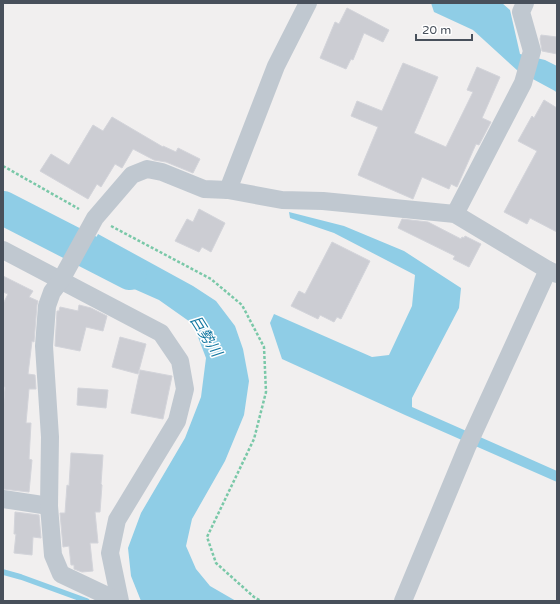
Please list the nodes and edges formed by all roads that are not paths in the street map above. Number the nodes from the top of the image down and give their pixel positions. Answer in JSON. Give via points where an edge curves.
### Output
{"nodes":[{"id":1,"x":308,"y":3,"type":"edge"},
{"id":2,"x":525,"y":3,"type":"edge"},
{"id":3,"x":228,"y":190,"type":"junction"},
{"id":4,"x":455,"y":214,"type":"junction"},
{"id":5,"x":3,"y":250,"type":"edge"},
{"id":6,"x":553,"y":272,"type":"edge"},
{"id":7,"x":61,"y":280,"type":"junction"},
{"id":8,"x":3,"y":499,"type":"edge"},
{"id":9,"x":49,"y":506,"type":"junction"},
{"id":10,"x":119,"y":601,"type":"edge"},
{"id":11,"x":404,"y":601,"type":"edge"}],
"edges":[{"from":1,"to":3,"type":"street","via":[[276,66]]},
{"from":2,"to":4,"type":"street","via":[[521,12],[532,51],[523,83]]},
{"from":3,"to":4,"type":"street","via":[[282,200],[323,201]]},
{"from":3,"to":7,"type":"street","via":[[204,189],[162,172],[147,170],[132,175],[95,218]]},
{"from":4,"to":6,"type":"street"},
{"from":5,"to":7,"type":"street"},
{"from":6,"to":11,"type":"street","via":[[475,431]]},
{"from":7,"to":9,"type":"street","via":[[52,292],[47,306],[44,346],[50,437]]},
{"from":7,"to":10,"type":"street","via":[[161,333],[180,360],[185,389],[177,421],[117,520],[110,552]]},
{"from":8,"to":9,"type":"street"},
{"from":9,"to":10,"type":"street","via":[[53,555],[61,574]]}]}
